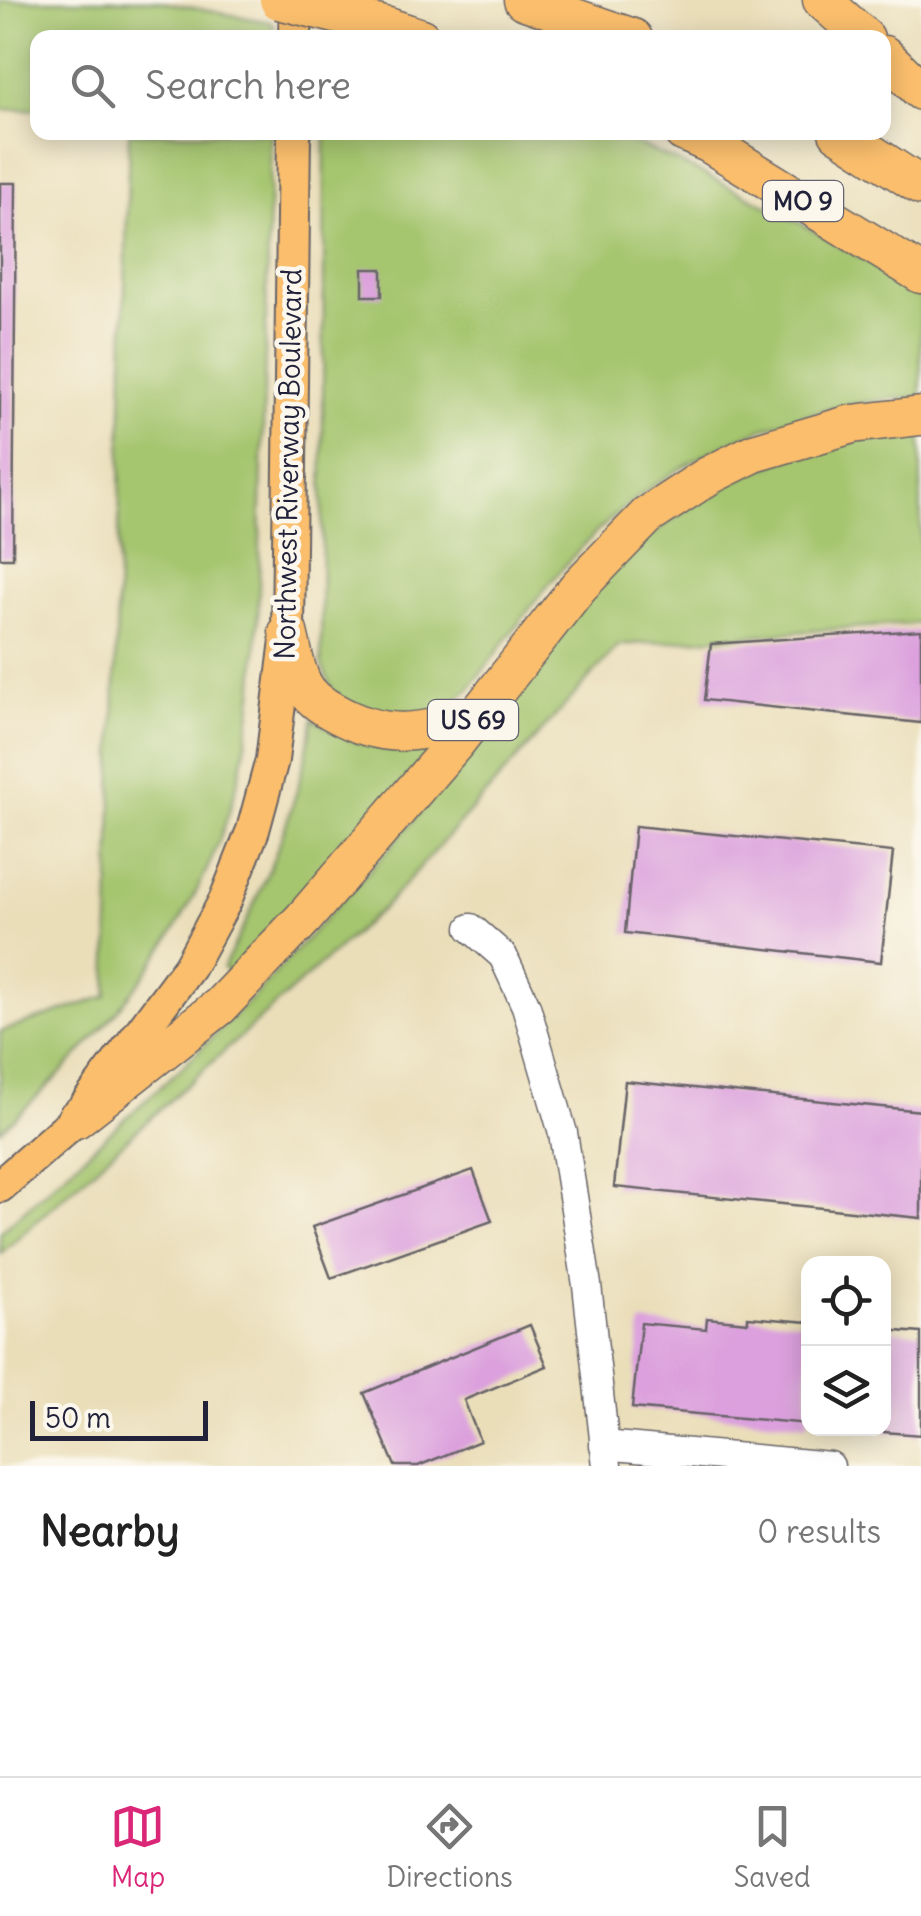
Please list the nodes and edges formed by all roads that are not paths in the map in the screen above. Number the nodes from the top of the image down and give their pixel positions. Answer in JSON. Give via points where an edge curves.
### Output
{"nodes":[{"id":1,"x":279,"y":0,"type":"edge"},
{"id":2,"x":296,"y":0,"type":"edge"},
{"id":3,"x":523,"y":0,"type":"edge"},
{"id":4,"x":822,"y":0,"type":"edge"},
{"id":5,"x":295,"y":30,"type":"edge"},
{"id":6,"x":397,"y":30,"type":"edge"},
{"id":7,"x":610,"y":30,"type":"edge"},
{"id":8,"x":856,"y":30,"type":"edge"},
{"id":9,"x":891,"y":62,"type":"edge"},
{"id":10,"x":921,"y":90,"type":"edge"},
{"id":11,"x":294,"y":140,"type":"edge"},
{"id":12,"x":701,"y":140,"type":"edge"},
{"id":13,"x":850,"y":140,"type":"edge"},
{"id":14,"x":921,"y":186,"type":"edge"},
{"id":15,"x":921,"y":274,"type":"edge"},
{"id":16,"x":921,"y":416,"type":"edge"},
{"id":17,"x":288,"y":632,"type":"junction"},
{"id":18,"x":476,"y":717,"type":"junction"},
{"id":19,"x":471,"y":928,"type":"dead end"},
{"id":20,"x":76,"y":1119,"type":"junction"},
{"id":21,"x":0,"y":1186,"type":"edge"},
{"id":22,"x":606,"y":1455,"type":"edge"},
{"id":23,"x":830,"y":1466,"type":"edge"}],
"edges":[{"from":1,"to":6,"type":"highway","bridge":true},
{"from":2,"to":5,"type":"main road"},
{"from":3,"to":7,"type":"highway"},
{"from":4,"to":8,"type":"highway"},
{"from":9,"to":10,"type":"highway"},
{"from":11,"to":17,"type":"main road","name":"Northwest Riverway Boulevard","number":"US 69"},
{"from":12,"to":15,"type":"highway","number":"MO 9"},
{"from":13,"to":14,"type":"highway","number":"MO 9"},
{"from":16,"to":18,"type":"highway","number":"US 69","via":[[802,436],[754,453],[664,503],[579,586]]},
{"from":17,"to":18,"type":"highway","via":[[300,681],[323,706],[353,723],[404,734]]},
{"from":17,"to":20,"type":"main road","name":"Northwest Riverway Boulevard","number":"US 69","via":[[272,760],[225,901],[189,967]]},
{"from":18,"to":20,"type":"highway","number":"US 69","via":[[362,854],[220,1006]]},
{"from":19,"to":22,"type":"street","via":[[503,956],[526,1006],[562,1133]]},
{"from":20,"to":21,"type":"main road","name":"Northwest Riverway Boulevard","number":"US 69"},
{"from":22,"to":23,"type":"street"}]}
